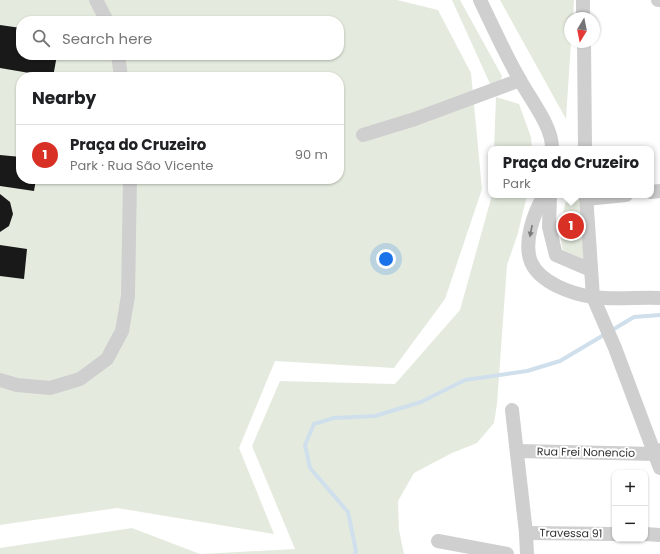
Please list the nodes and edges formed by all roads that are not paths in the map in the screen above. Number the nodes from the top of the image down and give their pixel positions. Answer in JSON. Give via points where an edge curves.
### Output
{"nodes":[{"id":1,"x":96,"y":0,"type":"edge"},
{"id":2,"x":480,"y":0,"type":"edge"},
{"id":3,"x":583,"y":0,"type":"edge"},
{"id":4,"x":583,"y":12,"type":"edge"},
{"id":5,"x":104,"y":16,"type":"edge"},
{"id":6,"x":584,"y":48,"type":"edge"},
{"id":7,"x":119,"y":60,"type":"edge"},
{"id":8,"x":120,"y":72,"type":"edge"},
{"id":9,"x":520,"y":80,"type":"junction"},
{"id":10,"x":363,"y":135,"type":"dead end"},
{"id":11,"x":552,"y":146,"type":"edge"},
{"id":12,"x":585,"y":146,"type":"edge"},
{"id":13,"x":130,"y":184,"type":"edge"},
{"id":14,"x":542,"y":198,"type":"edge"},
{"id":15,"x":550,"y":198,"type":"edge"},
{"id":16,"x":586,"y":198,"type":"edge"},
{"id":17,"x":592,"y":270,"type":"junction"},
{"id":18,"x":593,"y":297,"type":"junction"},
{"id":19,"x":660,"y":298,"type":"edge"},
{"id":20,"x":0,"y":380,"type":"edge"},
{"id":21,"x":512,"y":410,"type":"dead end"},
{"id":22,"x":517,"y":451,"type":"junction"},
{"id":23,"x":658,"y":452,"type":"edge"},
{"id":24,"x":660,"y":468,"type":"edge"},
{"id":25,"x":526,"y":533,"type":"junction"},
{"id":26,"x":612,"y":534,"type":"edge"},
{"id":27,"x":648,"y":534,"type":"edge"},
{"id":28,"x":660,"y":535,"type":"edge"},
{"id":29,"x":438,"y":541,"type":"dead end"},
{"id":30,"x":507,"y":554,"type":"edge"},
{"id":31,"x":527,"y":554,"type":"edge"}],
"edges":[{"from":1,"to":5,"type":"street"},
{"from":2,"to":9,"type":"street"},
{"from":3,"to":4,"type":"street"},
{"from":6,"to":12,"type":"street"},
{"from":7,"to":8,"type":"street"},
{"from":9,"to":10,"type":"street","via":[[415,119]]},
{"from":9,"to":11,"type":"street","via":[[541,116]]},
{"from":13,"to":20,"type":"street","via":[[128,296],[122,331],[106,359],[80,379],[50,388],[17,385]]},
{"from":14,"to":18,"type":"street","one_way":true,"via":[[537,208],[529,244],[531,262],[537,272],[551,282],[568,291]]},
{"from":15,"to":17,"type":"street","via":[[549,227],[556,255]]},
{"from":16,"to":17,"type":"street"},
{"from":17,"to":18,"type":"street"},
{"from":18,"to":19,"type":"street"},
{"from":18,"to":23,"type":"street"},
{"from":21,"to":22,"type":"street"},
{"from":22,"to":23,"type":"street","name":"Rua Frei Nonencio"},
{"from":22,"to":25,"type":"street"},
{"from":23,"to":24,"type":"street"},
{"from":25,"to":26,"type":"street","name":"Travessa 91"},
{"from":25,"to":31,"type":"street"},
{"from":27,"to":28,"type":"street"},
{"from":29,"to":30,"type":"street"}]}
